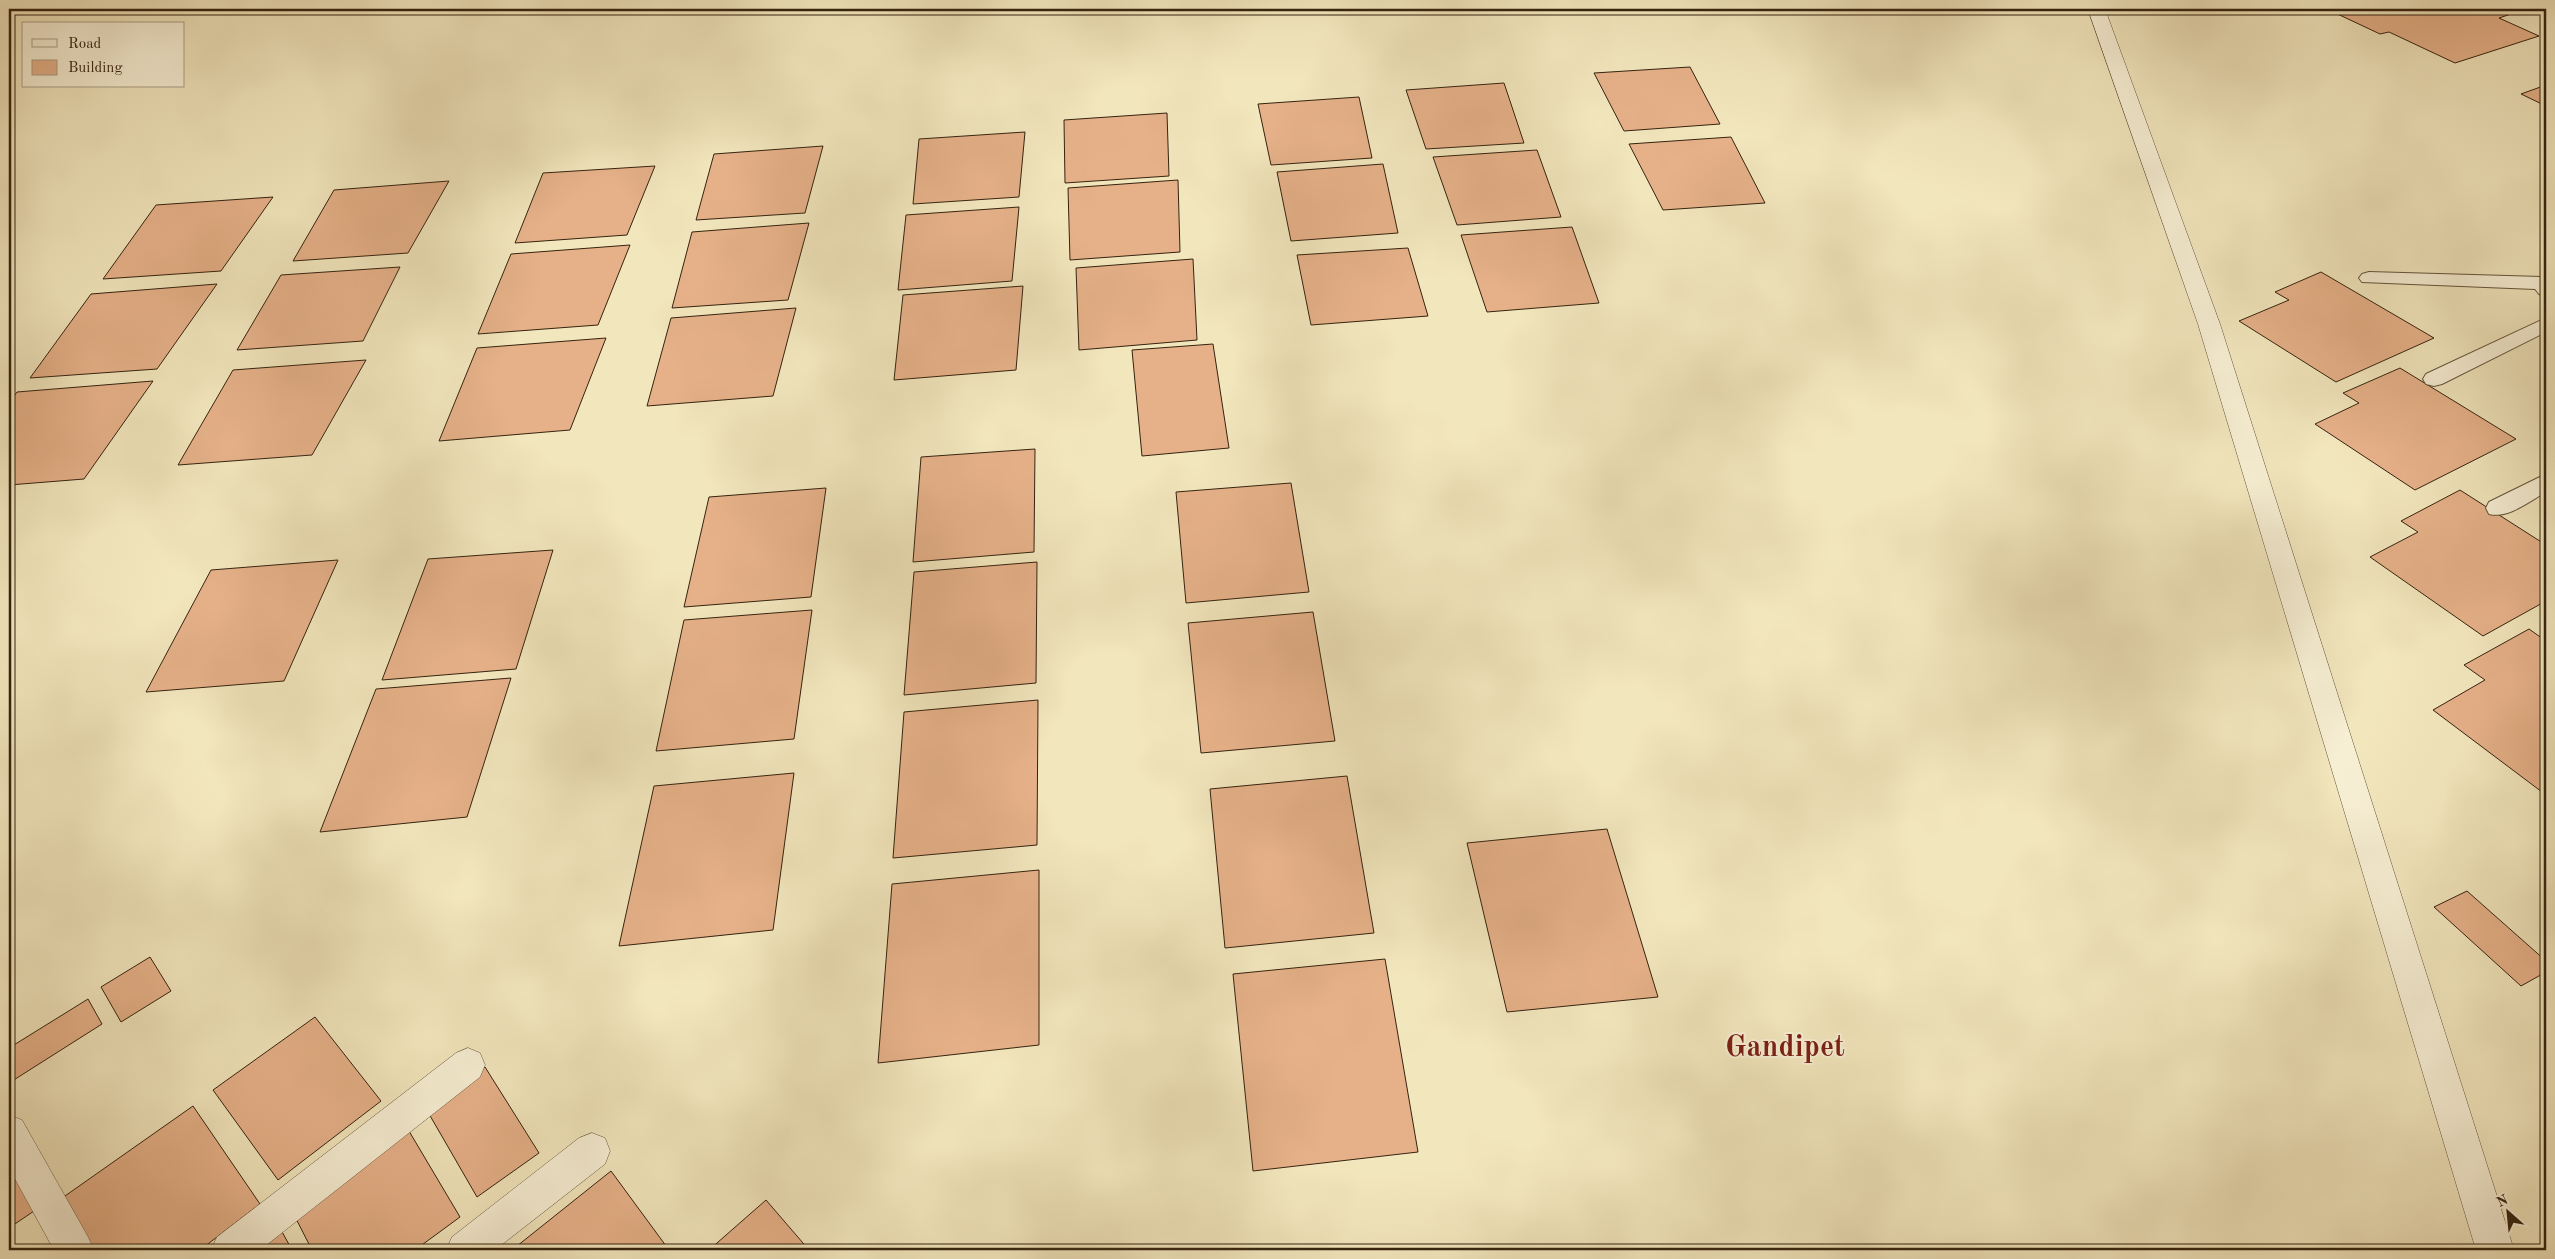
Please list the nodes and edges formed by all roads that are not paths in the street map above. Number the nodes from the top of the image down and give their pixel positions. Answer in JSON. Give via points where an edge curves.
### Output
{"nodes":[{"id":1,"x":2096,"y":9,"type":"edge"},
{"id":2,"x":2369,"y":278,"type":"dead end"},
{"id":3,"x":2546,"y":290,"type":"edge"},
{"id":4,"x":2546,"y":324,"type":"edge"},
{"id":5,"x":2434,"y":379,"type":"dead end"},
{"id":6,"x":2546,"y":482,"type":"edge"},
{"id":7,"x":2498,"y":508,"type":"dead end"},
{"id":8,"x":468,"y":1066,"type":"dead end"},
{"id":9,"x":9,"y":1133,"type":"edge"},
{"id":10,"x":592,"y":1151,"type":"dead end"},
{"id":11,"x":75,"y":1250,"type":"edge"},
{"id":12,"x":230,"y":1250,"type":"edge"},
{"id":13,"x":465,"y":1250,"type":"edge"},
{"id":14,"x":2495,"y":1250,"type":"edge"}],
"edges":[{"from":1,"to":14,"type":"street","via":[[2209,324]]},
{"from":2,"to":3,"type":"lane","via":[[2542,283]]},
{"from":4,"to":5,"type":"lane"},
{"from":6,"to":7,"type":"lane"},
{"from":8,"to":12,"type":"street"},
{"from":9,"to":11,"type":"street"},
{"from":10,"to":13,"type":"street"}]}
